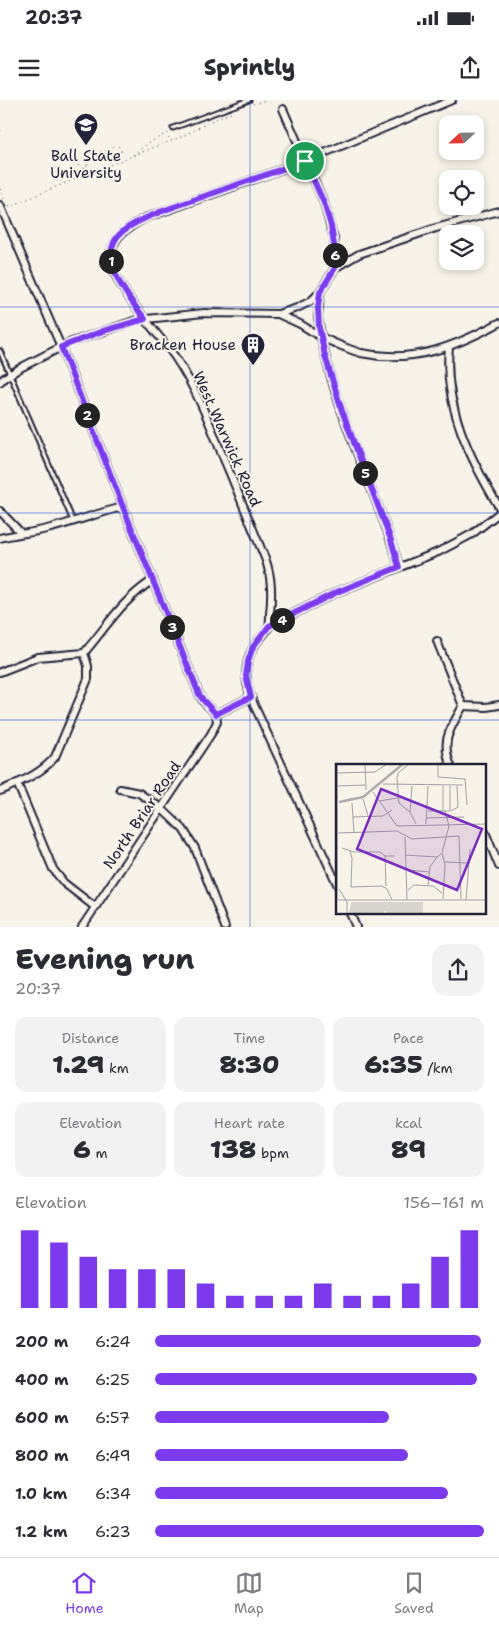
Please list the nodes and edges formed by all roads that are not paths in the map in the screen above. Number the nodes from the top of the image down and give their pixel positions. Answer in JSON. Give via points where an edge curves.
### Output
{"nodes":[{"id":1,"x":249,"y":100,"type":"edge"},
{"id":2,"x":452,"y":100,"type":"edge"},
{"id":3,"x":284,"y":109,"type":"dead end"},
{"id":4,"x":173,"y":128,"type":"dead end"},
{"id":5,"x":305,"y":161,"type":"junction"},
{"id":6,"x":0,"y":205,"type":"edge"},
{"id":7,"x":499,"y":211,"type":"edge"},
{"id":8,"x":335,"y":268,"type":"junction"},
{"id":9,"x":320,"y":292,"type":"junction"},
{"id":10,"x":278,"y":314,"type":"junction"},
{"id":11,"x":145,"y":319,"type":"junction"},
{"id":12,"x":499,"y":324,"type":"edge"},
{"id":13,"x":321,"y":337,"type":"junction"},
{"id":14,"x":61,"y":347,"type":"junction"},
{"id":15,"x":449,"y":347,"type":"junction"},
{"id":16,"x":0,"y":351,"type":"edge"},
{"id":17,"x":3,"y":378,"type":"edge"},
{"id":18,"x":123,"y":507,"type":"junction"},
{"id":19,"x":499,"y":507,"type":"edge"},
{"id":20,"x":0,"y":511,"type":"edge"},
{"id":21,"x":499,"y":513,"type":"edge"},
{"id":22,"x":73,"y":521,"type":"junction"},
{"id":23,"x":21,"y":533,"type":"junction"},
{"id":24,"x":0,"y":538,"type":"edge"},
{"id":25,"x":399,"y":567,"type":"junction"},
{"id":26,"x":153,"y":580,"type":"junction"},
{"id":27,"x":269,"y":626,"type":"junction"},
{"id":28,"x":438,"y":641,"type":"dead end"},
{"id":29,"x":84,"y":653,"type":"junction"},
{"id":30,"x":0,"y":672,"type":"edge"},
{"id":31,"x":251,"y":697,"type":"junction"},
{"id":32,"x":499,"y":705,"type":"edge"},
{"id":33,"x":464,"y":706,"type":"junction"},
{"id":34,"x":216,"y":714,"type":"junction"},
{"id":35,"x":449,"y":764,"type":"edge"},
{"id":36,"x":18,"y":784,"type":"junction"},
{"id":37,"x":120,"y":789,"type":"dead end"},
{"id":38,"x":0,"y":791,"type":"edge"},
{"id":39,"x":161,"y":808,"type":"junction"},
{"id":40,"x":486,"y":834,"type":"edge"},
{"id":41,"x":499,"y":866,"type":"edge"},
{"id":42,"x":336,"y":882,"type":"edge"},
{"id":43,"x":94,"y":907,"type":"junction"},
{"id":44,"x":350,"y":914,"type":"edge"},
{"id":45,"x":82,"y":927,"type":"edge"},
{"id":46,"x":225,"y":927,"type":"edge"},
{"id":47,"x":356,"y":927,"type":"edge"}],
"edges":[{"from":1,"to":4,"type":"lane"},
{"from":2,"to":5,"type":"street","name":"West Warwick Road"},
{"from":3,"to":5,"type":"street"},
{"from":5,"to":8,"type":"street","via":[[331,226]]},
{"from":5,"to":11,"type":"street","name":"West Warwick Road","via":[[165,210],[129,227],[118,236],[112,248],[112,266]]},
{"from":6,"to":14,"type":"street"},
{"from":7,"to":8,"type":"street","via":[[404,238],[359,254]]},
{"from":8,"to":9,"type":"street"},
{"from":9,"to":10,"type":"street","via":[[304,305]]},
{"from":9,"to":13,"type":"street","via":[[318,317]]},
{"from":10,"to":11,"type":"street","via":[[204,313]]},
{"from":10,"to":13,"type":"street"},
{"from":11,"to":14,"type":"street"},
{"from":11,"to":27,"type":"street","name":"West Warwick Road","via":[[176,358],[196,392],[265,558],[271,583]]},
{"from":12,"to":15,"type":"street"},
{"from":13,"to":15,"type":"street","via":[[351,350],[382,356],[414,355]]},
{"from":13,"to":25,"type":"street","via":[[329,373]]},
{"from":14,"to":17,"type":"street"},
{"from":14,"to":18,"type":"street"},
{"from":15,"to":19,"type":"street","via":[[456,419],[464,443]]},
{"from":16,"to":17,"type":"lane"},
{"from":17,"to":22,"type":"lane"},
{"from":18,"to":22,"type":"street"},
{"from":18,"to":26,"type":"street"},
{"from":20,"to":23,"type":"street"},
{"from":21,"to":25,"type":"street","via":[[472,534]]},
{"from":22,"to":23,"type":"street"},
{"from":23,"to":24,"type":"street"},
{"from":25,"to":27,"type":"street","via":[[337,592]]},
{"from":26,"to":29,"type":"street","via":[[120,607]]},
{"from":26,"to":34,"type":"street","via":[[199,694]]},
{"from":27,"to":31,"type":"street","via":[[253,647],[248,661],[246,676]]},
{"from":28,"to":33,"type":"street"},
{"from":29,"to":30,"type":"street","via":[[38,657]]},
{"from":29,"to":36,"type":"street","via":[[88,679],[59,750],[44,768]]},
{"from":31,"to":34,"type":"street"},
{"from":31,"to":42,"type":"street"},
{"from":32,"to":33,"type":"street"},
{"from":33,"to":35,"type":"street","via":[[446,741]]},
{"from":34,"to":39,"type":"street","name":"North Briar Road","via":[[214,728]]},
{"from":36,"to":38,"type":"street"},
{"from":36,"to":43,"type":"street","via":[[53,870]]},
{"from":37,"to":39,"type":"street","via":[[139,793]]},
{"from":39,"to":43,"type":"street","name":"North Briar Road"},
{"from":39,"to":46,"type":"street","via":[[190,838]]},
{"from":40,"to":41,"type":"street"},
{"from":43,"to":45,"type":"street","name":"North Briar Road"},
{"from":44,"to":47,"type":"street"}]}
